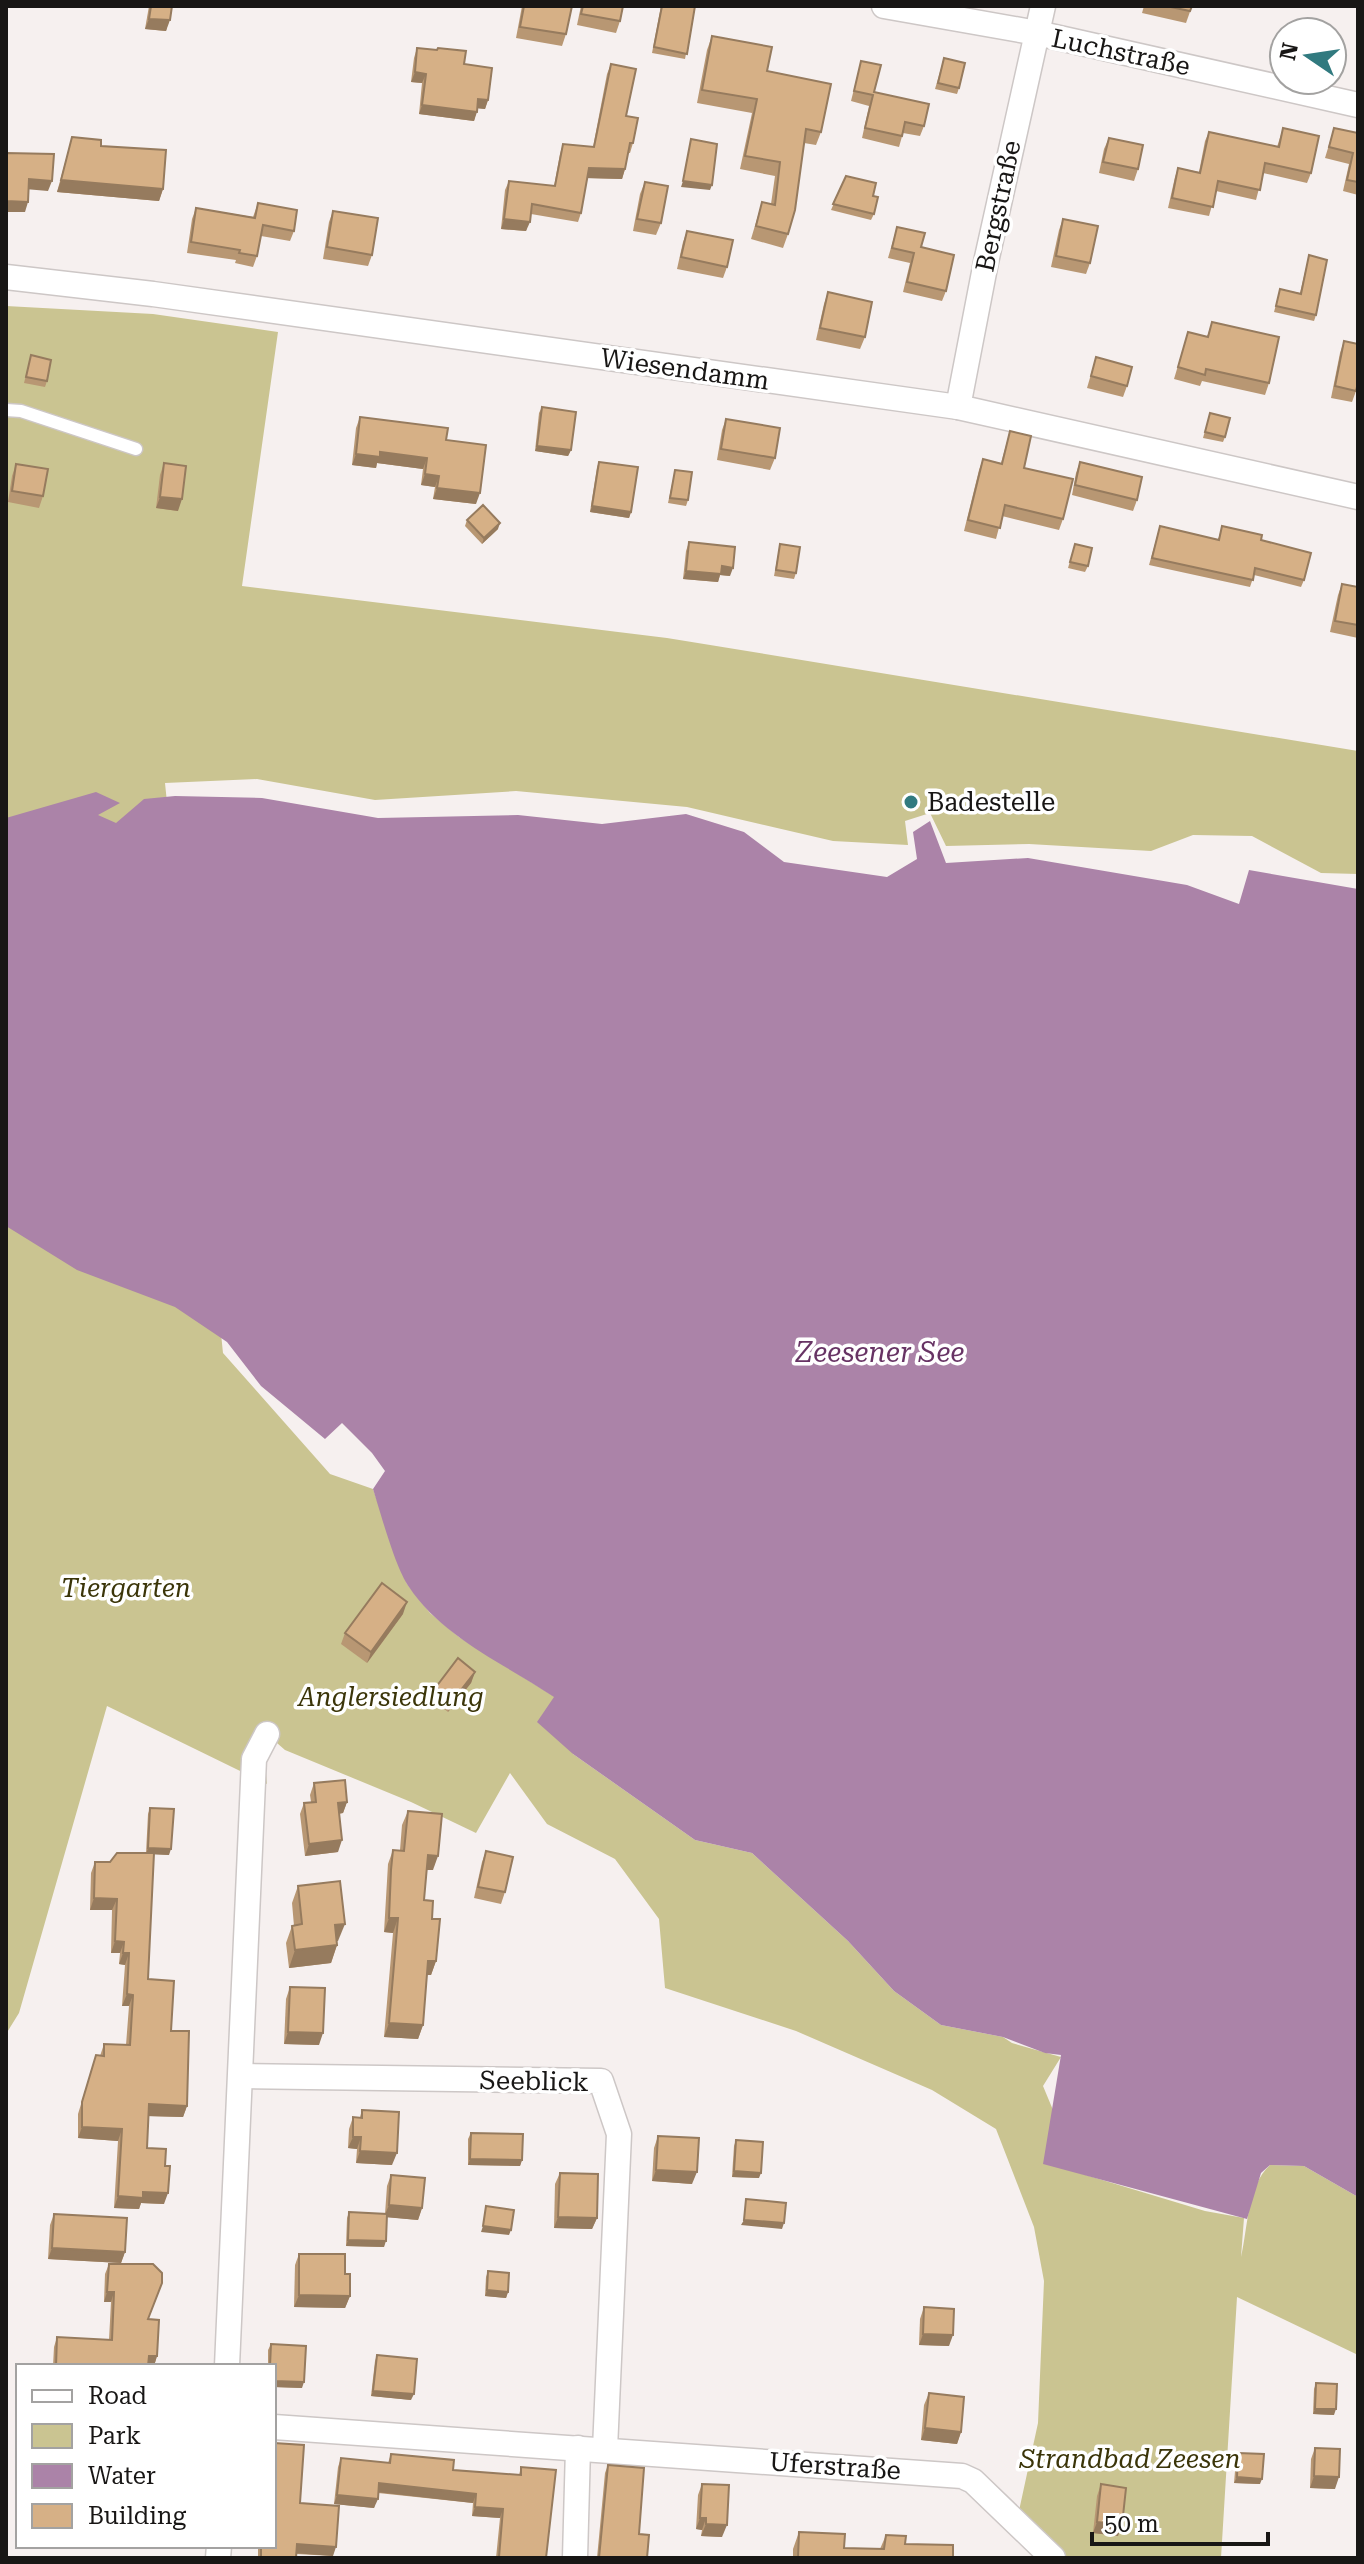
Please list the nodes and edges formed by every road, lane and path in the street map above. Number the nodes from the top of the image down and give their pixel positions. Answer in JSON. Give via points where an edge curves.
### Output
{"nodes":[{"id":1,"x":884,"y":6,"type":"edge"},
{"id":2,"x":1043,"y":6,"type":"edge"},
{"id":3,"x":1037,"y":33,"type":"junction"},
{"id":4,"x":1358,"y":105,"type":"edge"},
{"id":5,"x":6,"y":277,"type":"edge"},
{"id":6,"x":958,"y":407,"type":"junction"},
{"id":7,"x":6,"y":410,"type":"edge"},
{"id":8,"x":136,"y":449,"type":"dead end"},
{"id":9,"x":1358,"y":497,"type":"edge"},
{"id":10,"x":267,"y":1734,"type":"dead end"},
{"id":11,"x":241,"y":2076,"type":"junction"},
{"id":12,"x":227,"y":2364,"type":"edge"},
{"id":13,"x":276,"y":2427,"type":"edge"},
{"id":14,"x":578,"y":2448,"type":"junction"},
{"id":15,"x":605,"y":2449,"type":"junction"},
{"id":16,"x":575,"y":2558,"type":"edge"},
{"id":17,"x":1053,"y":2558,"type":"edge"}],
"edges":[{"from":1,"to":3,"type":"street","name":"Luchstraße"},
{"from":2,"to":3,"type":"street","name":"Bergstraße"},
{"from":3,"to":4,"type":"street","name":"Luchstraße"},
{"from":3,"to":6,"type":"street","name":"Bergstraße"},
{"from":5,"to":6,"type":"street","name":"Wiesendamm"},
{"from":6,"to":9,"type":"street","name":"Wiesendamm"},
{"from":7,"to":8,"type":"lane"},
{"from":10,"to":11,"type":"street","via":[[254,1759]]},
{"from":11,"to":12,"type":"street"},
{"from":11,"to":15,"type":"street","name":"Seeblick","via":[[601,2081],[619,2134]]},
{"from":13,"to":14,"type":"street","name":"Uferstraße"},
{"from":14,"to":15,"type":"street","name":"Uferstraße"},
{"from":14,"to":16,"type":"street"},
{"from":15,"to":17,"type":"street","name":"Uferstraße","via":[[962,2476]]}]}
